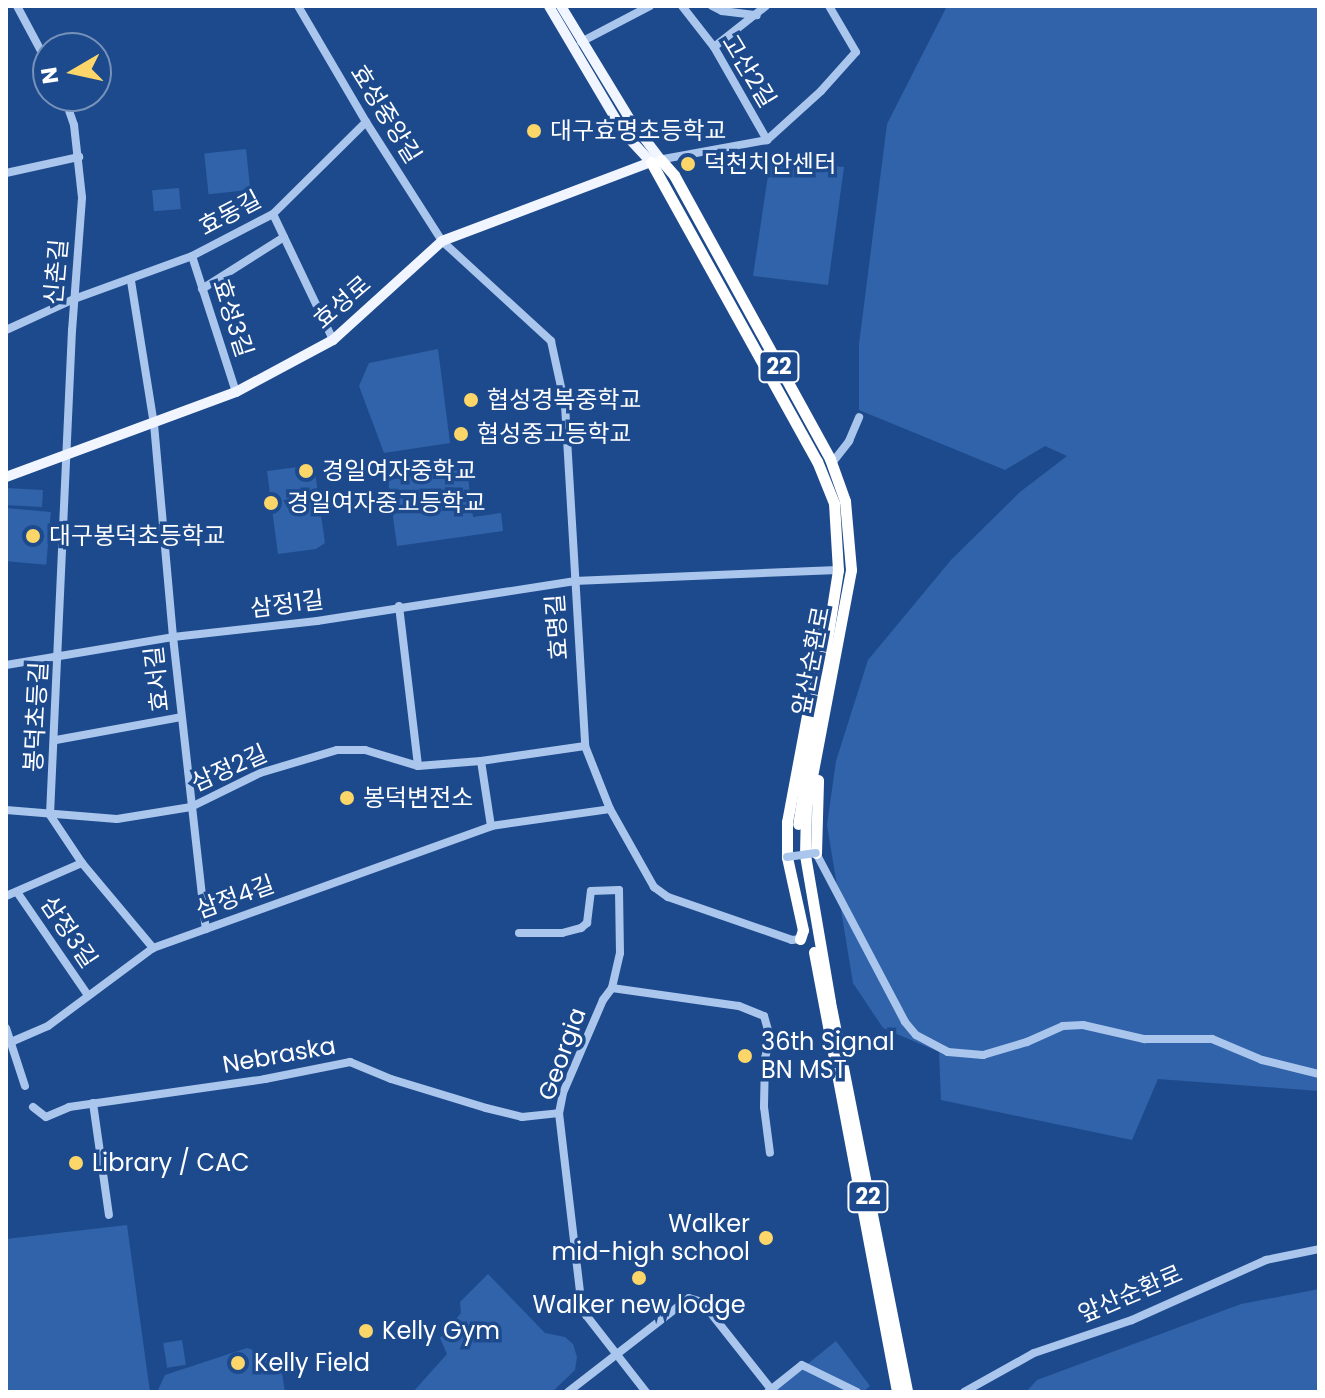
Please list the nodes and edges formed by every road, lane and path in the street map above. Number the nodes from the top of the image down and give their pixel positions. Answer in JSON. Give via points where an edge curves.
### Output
{"nodes":[{"id":1,"x":17,"y":6,"type":"edge"},
{"id":2,"x":298,"y":6,"type":"edge"},
{"id":3,"x":549,"y":6,"type":"edge"},
{"id":4,"x":561,"y":6,"type":"edge"},
{"id":5,"x":650,"y":6,"type":"edge"},
{"id":6,"x":682,"y":6,"type":"edge"},
{"id":7,"x":712,"y":6,"type":"edge"},
{"id":8,"x":766,"y":6,"type":"edge"},
{"id":9,"x":829,"y":6,"type":"edge"},
{"id":10,"x":6,"y":8,"type":"edge"},
{"id":11,"x":757,"y":15,"type":"junction"},
{"id":12,"x":32,"y":34,"type":"edge"},
{"id":13,"x":581,"y":42,"type":"junction"},
{"id":14,"x":714,"y":47,"type":"junction"},
{"id":15,"x":70,"y":112,"type":"edge"},
{"id":16,"x":366,"y":122,"type":"junction"},
{"id":17,"x":767,"y":140,"type":"junction"},
{"id":18,"x":79,"y":157,"type":"junction"},
{"id":19,"x":656,"y":161,"type":"junction"},
{"id":20,"x":6,"y":173,"type":"edge"},
{"id":21,"x":273,"y":214,"type":"junction"},
{"id":22,"x":284,"y":237,"type":"junction"},
{"id":23,"x":442,"y":241,"type":"junction"},
{"id":24,"x":192,"y":256,"type":"junction"},
{"id":25,"x":131,"y":281,"type":"junction"},
{"id":26,"x":202,"y":289,"type":"junction"},
{"id":27,"x":74,"y":299,"type":"junction"},
{"id":28,"x":6,"y":330,"type":"edge"},
{"id":29,"x":333,"y":340,"type":"junction"},
{"id":30,"x":236,"y":392,"type":"junction"},
{"id":31,"x":859,"y":417,"type":"dead end"},
{"id":32,"x":154,"y":424,"type":"junction"},
{"id":33,"x":67,"y":454,"type":"junction"},
{"id":34,"x":832,"y":463,"type":"junction"},
{"id":35,"x":6,"y":477,"type":"edge"},
{"id":36,"x":838,"y":570,"type":"junction"},
{"id":37,"x":574,"y":581,"type":"junction"},
{"id":38,"x":842,"y":588,"type":"junction"},
{"id":39,"x":399,"y":606,"type":"junction"},
{"id":40,"x":173,"y":637,"type":"junction"},
{"id":41,"x":59,"y":658,"type":"junction"},
{"id":42,"x":6,"y":665,"type":"edge"},
{"id":43,"x":181,"y":717,"type":"junction"},
{"id":44,"x":56,"y":740,"type":"junction"},
{"id":45,"x":585,"y":746,"type":"junction"},
{"id":46,"x":481,"y":761,"type":"junction"},
{"id":47,"x":418,"y":766,"type":"junction"},
{"id":48,"x":191,"y":807,"type":"junction"},
{"id":49,"x":610,"y":809,"type":"junction"},
{"id":50,"x":6,"y":810,"type":"edge"},
{"id":51,"x":50,"y":815,"type":"junction"},
{"id":52,"x":491,"y":826,"type":"junction"},
{"id":53,"x":816,"y":853,"type":"junction"},
{"id":54,"x":787,"y":857,"type":"junction"},
{"id":55,"x":82,"y":863,"type":"junction"},
{"id":56,"x":17,"y":892,"type":"junction"},
{"id":57,"x":6,"y":896,"type":"edge"},
{"id":58,"x":206,"y":929,"type":"junction"},
{"id":59,"x":519,"y":933,"type":"dead end"},
{"id":60,"x":800,"y":939,"type":"joint"},
{"id":61,"x":153,"y":948,"type":"junction"},
{"id":62,"x":612,"y":988,"type":"junction"},
{"id":63,"x":87,"y":994,"type":"junction"},
{"id":64,"x":826,"y":1002,"type":"junction"},
{"id":65,"x":6,"y":1028,"type":"edge"},
{"id":66,"x":11,"y":1042,"type":"junction"},
{"id":67,"x":1319,"y":1074,"type":"edge"},
{"id":68,"x":25,"y":1086,"type":"dead end"},
{"id":69,"x":93,"y":1103,"type":"junction"},
{"id":70,"x":33,"y":1107,"type":"dead end"},
{"id":71,"x":559,"y":1113,"type":"junction"},
{"id":72,"x":770,"y":1153,"type":"dead end"},
{"id":73,"x":109,"y":1215,"type":"dead end"},
{"id":74,"x":1319,"y":1249,"type":"edge"},
{"id":75,"x":614,"y":1353,"type":"junction"},
{"id":76,"x":769,"y":1390,"type":"edge"},
{"id":77,"x":968,"y":1391,"type":"edge"},
{"id":78,"x":568,"y":1392,"type":"edge"},
{"id":79,"x":646,"y":1392,"type":"edge"},
{"id":80,"x":857,"y":1392,"type":"edge"},
{"id":81,"x":897,"y":1392,"type":"edge"},
{"id":82,"x":907,"y":1392,"type":"edge"}],
"edges":[{"from":1,"to":10,"type":"street"},
{"from":1,"to":12,"type":"street"},
{"from":2,"to":16,"type":"street","name":"효성중앙길"},
{"from":3,"to":19,"type":"main road","name":"앞산순환로","number":"22","via":[[624,133]]},
{"from":4,"to":13,"type":"main road","name":"앞산순환로","number":"22"},
{"from":5,"to":13,"type":"street"},
{"from":6,"to":14,"type":"street","name":"고산2길"},
{"from":7,"to":11,"type":"street"},
{"from":8,"to":11,"type":"street"},
{"from":9,"to":17,"type":"street","via":[[856,52]]},
{"from":11,"to":14,"type":"street"},
{"from":13,"to":19,"type":"main road","name":"앞산순환로","number":"22"},
{"from":14,"to":17,"type":"street","name":"고산2길"},
{"from":15,"to":18,"type":"street","name":"신촌길"},
{"from":16,"to":21,"type":"street","name":"효동길"},
{"from":16,"to":23,"type":"street","name":"효성중앙길"},
{"from":17,"to":19,"type":"street","name":"고산2길"},
{"from":18,"to":20,"type":"street"},
{"from":18,"to":27,"type":"street","name":"신촌길","via":[[82,198]]},
{"from":19,"to":23,"type":"main road","name":"효성로"},
{"from":19,"to":34,"type":"highway","name":"앞산순환로","number":"22","via":[[674,175]]},
{"from":19,"to":36,"type":"highway","name":"앞산순환로","number":"22","via":[[831,489]]},
{"from":21,"to":22,"type":"street"},
{"from":21,"to":24,"type":"street","name":"효동길"},
{"from":22,"to":26,"type":"street"},
{"from":22,"to":29,"type":"street"},
{"from":23,"to":29,"type":"main road","name":"효성로"},
{"from":23,"to":37,"type":"street","name":"효명길","via":[[551,341],[565,405]]},
{"from":24,"to":25,"type":"street","name":"효동길"},
{"from":24,"to":26,"type":"street","name":"효성3길"},
{"from":25,"to":27,"type":"street","name":"효동길"},
{"from":25,"to":32,"type":"street"},
{"from":26,"to":30,"type":"street","name":"효성3길"},
{"from":27,"to":28,"type":"street","name":"효동길"},
{"from":27,"to":33,"type":"street","name":"신촌길"},
{"from":29,"to":30,"type":"main road","name":"효성로"},
{"from":30,"to":32,"type":"main road","name":"효성로"},
{"from":31,"to":34,"type":"street"},
{"from":32,"to":33,"type":"main road","name":"효성로"},
{"from":32,"to":40,"type":"street","name":"효서길"},
{"from":33,"to":35,"type":"main road","name":"효성로"},
{"from":33,"to":41,"type":"street","name":"봉덕초등길"},
{"from":34,"to":38,"type":"highway","name":"앞산순환로","number":"22","via":[[851,544]]},
{"from":36,"to":37,"type":"street","name":"삼정1길"},
{"from":36,"to":38,"type":"highway","name":"앞산순환로","number":"22"},
{"from":37,"to":39,"type":"street","name":"삼정1길"},
{"from":37,"to":45,"type":"street","name":"효명길"},
{"from":38,"to":53,"type":"highway","via":[[848,611],[817,787]]},
{"from":38,"to":54,"type":"highway","via":[[819,640],[796,760]]},
{"from":38,"to":64,"type":"highway","name":"앞산순환로","number":"22","via":[[798,811]]},
{"from":39,"to":40,"type":"street","name":"삼정1길"},
{"from":39,"to":47,"type":"street"},
{"from":40,"to":41,"type":"street","name":"삼정1길"},
{"from":40,"to":43,"type":"street","name":"효서길"},
{"from":41,"to":42,"type":"street","name":"삼정1길"},
{"from":41,"to":44,"type":"street","name":"봉덕초등길"},
{"from":43,"to":44,"type":"street"},
{"from":43,"to":48,"type":"street","name":"효서길"},
{"from":44,"to":51,"type":"street","name":"봉덕초등길"},
{"from":45,"to":46,"type":"street","name":"삼정2길"},
{"from":45,"to":49,"type":"street","name":"효명길"},
{"from":46,"to":47,"type":"street","name":"삼정2길"},
{"from":46,"to":52,"type":"street"},
{"from":47,"to":48,"type":"street","name":"삼정2길","via":[[365,750],[337,750],[260,773]]},
{"from":48,"to":51,"type":"street","name":"삼정2길","via":[[117,819]]},
{"from":48,"to":58,"type":"street","name":"효서길"},
{"from":49,"to":52,"type":"street","name":"삼정4길"},
{"from":49,"to":60,"type":"street","name":"효명길","via":[[654,887],[668,897]]},
{"from":50,"to":51,"type":"street","name":"삼정2길"},
{"from":51,"to":55,"type":"street"},
{"from":52,"to":58,"type":"street","name":"삼정4길"},
{"from":53,"to":54,"type":"street","bridge":true},
{"from":53,"to":67,"type":"street","via":[[905,1022],[916,1035],[948,1052],[983,1055],[1063,1026],[1083,1025],[1144,1039],[1212,1039],[1262,1060]]},
{"from":54,"to":60,"type":"highway","via":[[803,930]]},
{"from":55,"to":56,"type":"street","name":"삼정3길"},
{"from":55,"to":61,"type":"street"},
{"from":56,"to":57,"type":"street","name":"삼정3길"},
{"from":56,"to":63,"type":"street","name":"삼정3길"},
{"from":58,"to":61,"type":"street","name":"삼정4길"},
{"from":59,"to":62,"type":"street","name":"Georgia","via":[[581,928],[587,923],[591,891],[619,890],[620,953]]},
{"from":61,"to":63,"type":"street","name":"삼정4길"},
{"from":62,"to":71,"type":"street","name":"Georgia","via":[[563,1093]]},
{"from":62,"to":72,"type":"street","via":[[739,1006],[764,1016],[770,1037],[764,1107]]},
{"from":63,"to":66,"type":"street","name":"삼정4길","via":[[48,1026]]},
{"from":64,"to":81,"type":"highway","name":"앞산순환로","number":"22"},
{"from":64,"to":82,"type":"highway","name":"앞산순환로","number":"22"},
{"from":65,"to":66,"type":"street"},
{"from":66,"to":68,"type":"street"},
{"from":69,"to":70,"type":"street","name":"Nebraska","via":[[46,1117]]},
{"from":69,"to":71,"type":"street","name":"Nebraska","via":[[350,1062],[522,1117]]},
{"from":69,"to":73,"type":"street"},
{"from":71,"to":75,"type":"street","name":"Georgia","via":[[581,1300]]},
{"from":74,"to":77,"type":"street","name":"앞산순환로","via":[[1266,1260],[1132,1320],[1034,1353]]},
{"from":75,"to":76,"type":"street","via":[[689,1298],[702,1302]]},
{"from":75,"to":78,"type":"street"},
{"from":75,"to":79,"type":"street","name":"Georgia"},
{"from":76,"to":80,"type":"street","via":[[802,1365]]}]}
